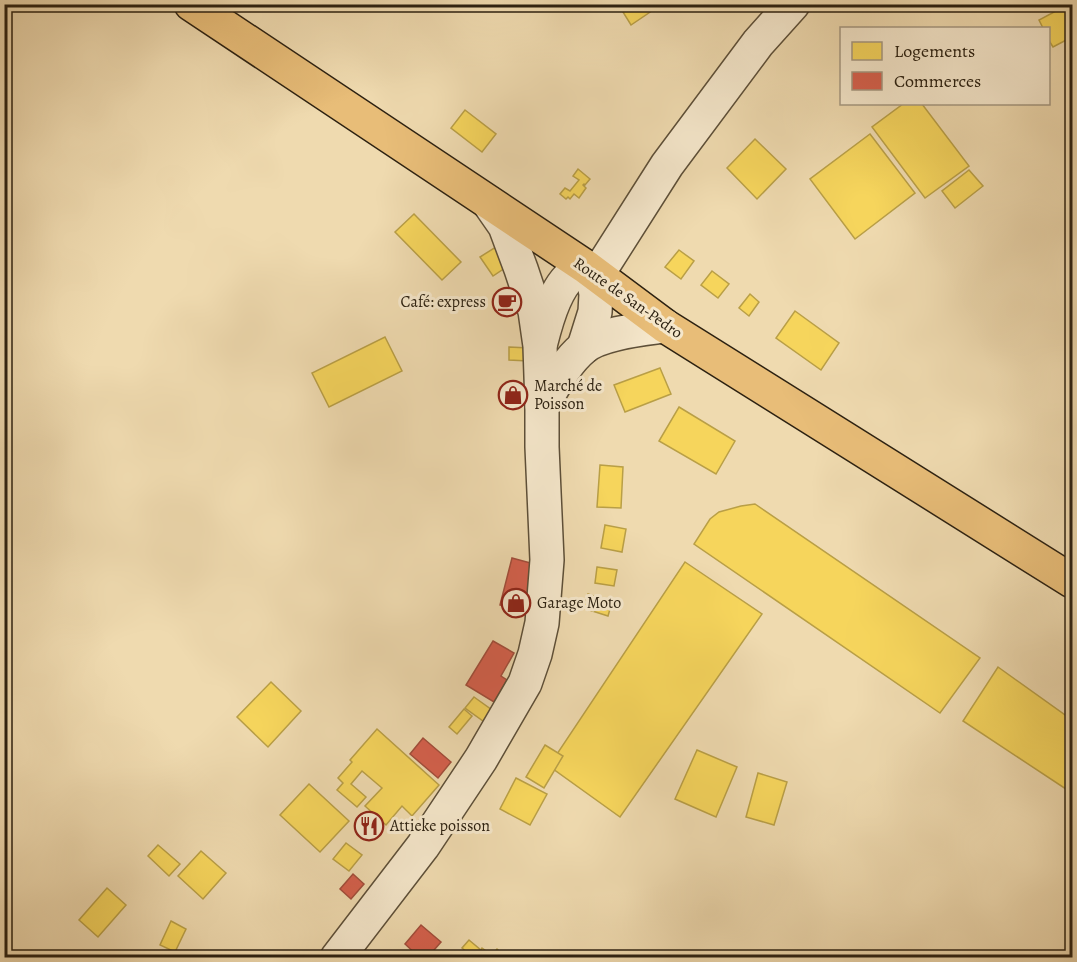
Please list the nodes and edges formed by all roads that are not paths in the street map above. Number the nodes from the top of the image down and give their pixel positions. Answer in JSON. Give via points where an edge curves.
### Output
{"nodes":[{"id":1,"x":191,"y":4,"type":"edge"},
{"id":2,"x":793,"y":4,"type":"edge"},
{"id":3,"x":489,"y":203,"type":"junction"},
{"id":4,"x":592,"y":272,"type":"junction"},
{"id":5,"x":665,"y":326,"type":"junction"},
{"id":6,"x":540,"y":346,"type":"junction"},
{"id":7,"x":584,"y":347,"type":"junction"},
{"id":8,"x":542,"y":406,"type":"junction"},
{"id":9,"x":1072,"y":581,"type":"edge"},
{"id":10,"x":339,"y":956,"type":"edge"}],
"edges":[{"from":1,"to":3,"type":"main road","name":"Route de San-Pedro"},
{"from":2,"to":4,"type":"street","via":[[758,43]]},
{"from":3,"to":4,"type":"main road","name":"Route de San-Pedro"},
{"from":3,"to":6,"type":"street","via":[[505,226],[521,269],[535,311]]},
{"from":4,"to":5,"type":"main road","name":"Route de San-Pedro"},
{"from":4,"to":6,"type":"street","via":[[573,274],[563,285]]},
{"from":4,"to":7,"type":"street","via":[[595,312]]},
{"from":5,"to":7,"type":"street","via":[[598,339]]},
{"from":5,"to":9,"type":"main road","name":"Route de San-Pedro"},
{"from":6,"to":8,"type":"street"},
{"from":7,"to":8,"type":"street"},
{"from":8,"to":10,"type":"street","via":[[547,560],[542,623],[525,683],[481,759],[423,846]]}]}
